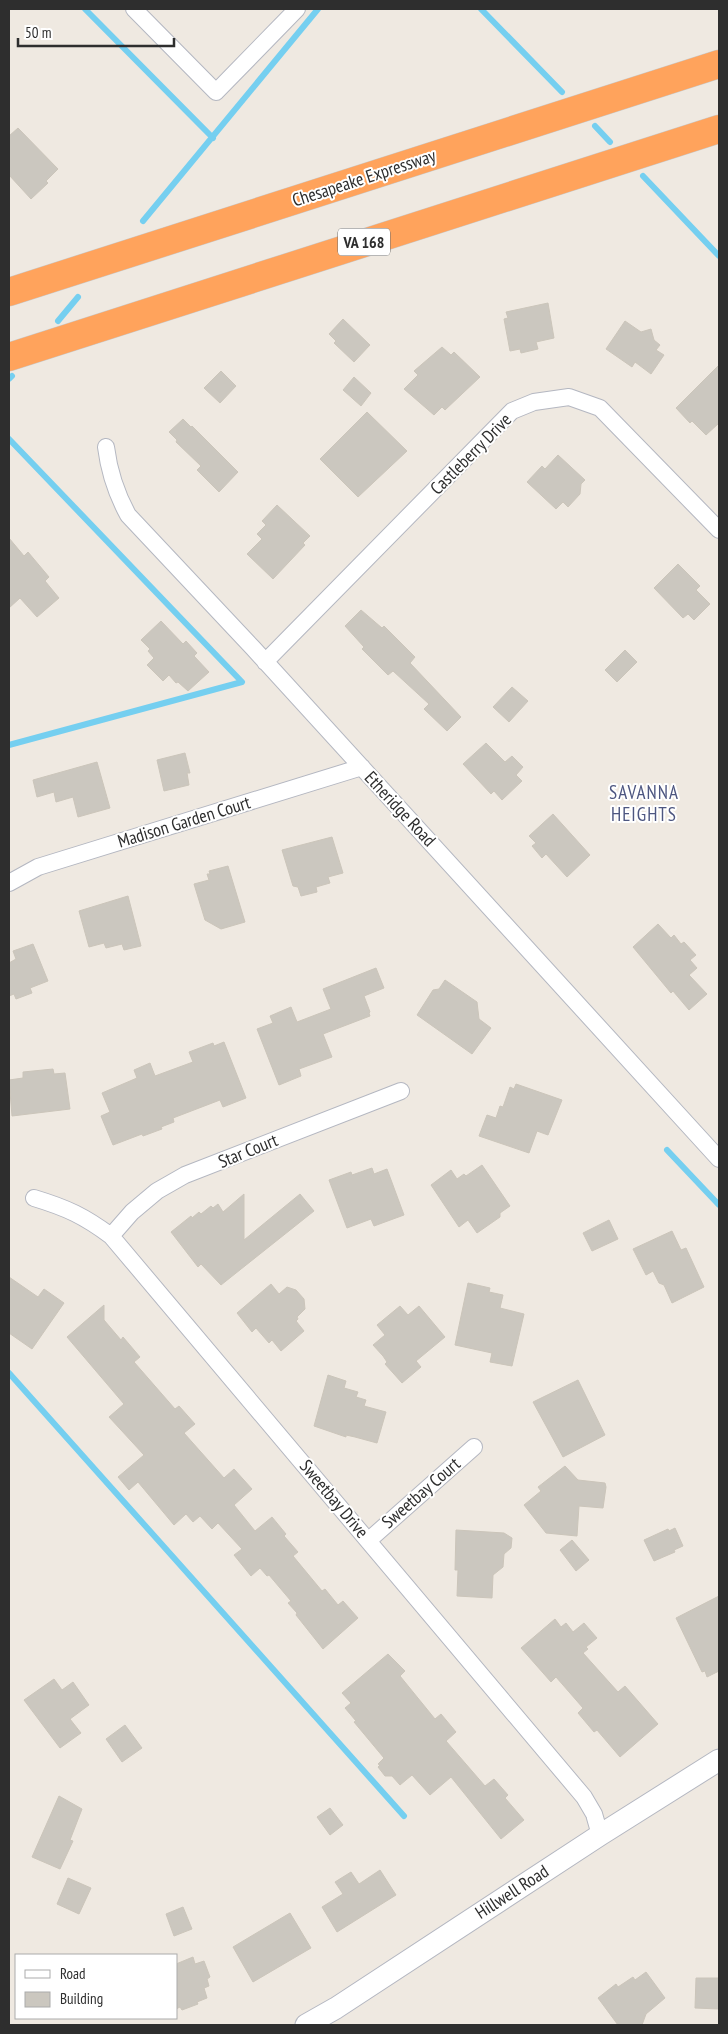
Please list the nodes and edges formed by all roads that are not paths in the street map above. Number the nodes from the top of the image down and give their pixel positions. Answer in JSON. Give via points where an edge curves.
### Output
{"nodes":[{"id":1,"x":134,"y":9,"type":"edge"},
{"id":2,"x":297,"y":9,"type":"edge"},
{"id":3,"x":719,"y":64,"type":"edge"},
{"id":4,"x":719,"y":129,"type":"edge"},
{"id":5,"x":73,"y":271,"type":"junction"},
{"id":6,"x":9,"y":284,"type":"edge"},
{"id":7,"x":9,"y":292,"type":"edge"},
{"id":8,"x":9,"y":357,"type":"edge"},
{"id":9,"x":106,"y":447,"type":"dead end"},
{"id":10,"x":719,"y":530,"type":"edge"},
{"id":11,"x":265,"y":662,"type":"junction"},
{"id":12,"x":362,"y":767,"type":"junction"},
{"id":13,"x":9,"y":883,"type":"edge"},
{"id":14,"x":401,"y":1091,"type":"dead end"},
{"id":15,"x":719,"y":1159,"type":"edge"},
{"id":16,"x":34,"y":1198,"type":"dead end"},
{"id":17,"x":111,"y":1236,"type":"junction"},
{"id":18,"x":474,"y":1446,"type":"dead end"},
{"id":19,"x":368,"y":1540,"type":"junction"},
{"id":20,"x":719,"y":1760,"type":"edge"},
{"id":21,"x":600,"y":1835,"type":"junction"},
{"id":22,"x":306,"y":2025,"type":"edge"}],
"edges":[{"from":1,"to":2,"type":"street","via":[[216,92]]},
{"from":3,"to":5,"type":"highway","name":"Chesapeake Expressway"},
{"from":4,"to":8,"type":"highway","number":"VA 168"},
{"from":5,"to":6,"type":"highway"},
{"from":5,"to":7,"type":"highway","name":"Chesapeake Expressway"},
{"from":9,"to":11,"type":"street","name":"Etheridge Road","via":[[117,494],[128,515]]},
{"from":10,"to":11,"type":"street","name":"Castleberry Drive","via":[[600,408],[569,397],[534,402],[512,411]]},
{"from":11,"to":12,"type":"street","name":"Etheridge Road"},
{"from":12,"to":13,"type":"street","name":"Madison Garden Court","via":[[38,867]]},
{"from":12,"to":15,"type":"street","name":"Etheridge Road"},
{"from":14,"to":17,"type":"street","name":"Star Court","via":[[185,1175],[156,1191]]},
{"from":16,"to":17,"type":"street","name":"Sweetbay Drive","via":[[63,1206]]},
{"from":17,"to":19,"type":"street","name":"Sweetbay Drive"},
{"from":18,"to":19,"type":"street","name":"Sweetbay Court"},
{"from":19,"to":21,"type":"street","name":"Sweetbay Drive","via":[[584,1797],[594,1814]]},
{"from":20,"to":21,"type":"street","name":"Hillwell Road"},
{"from":21,"to":22,"type":"street","name":"Hillwell Road"}]}
